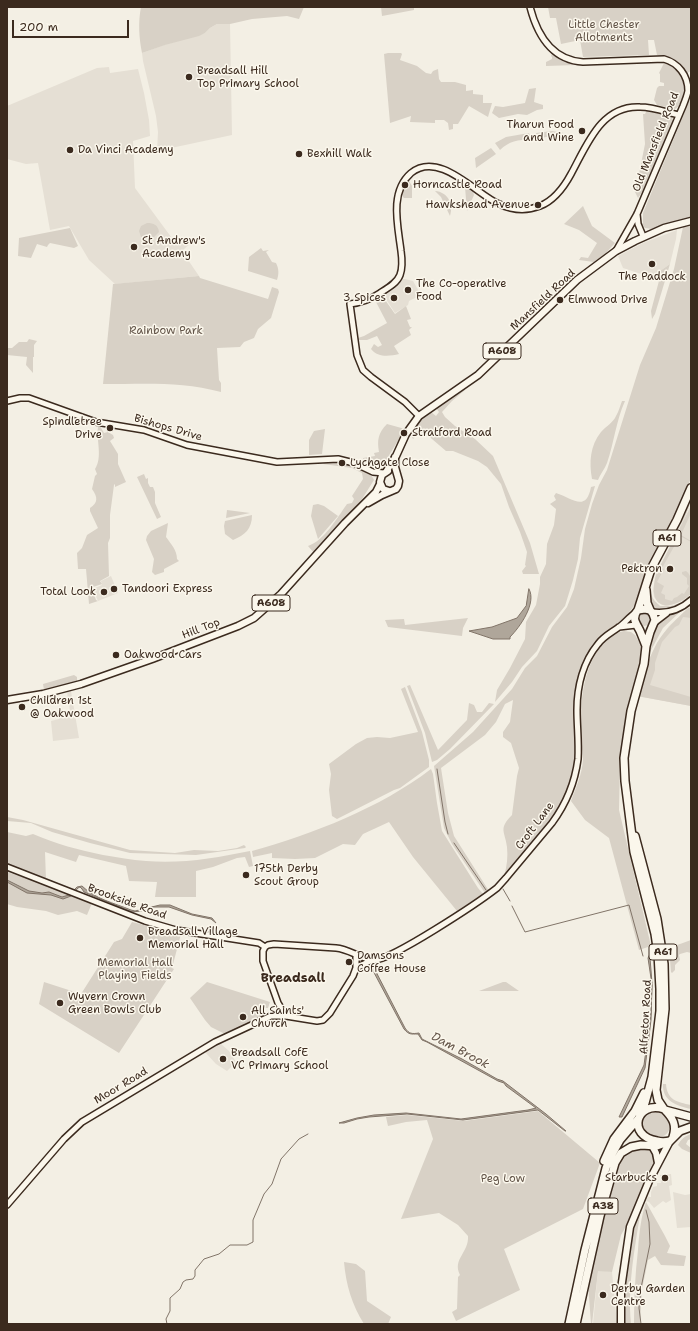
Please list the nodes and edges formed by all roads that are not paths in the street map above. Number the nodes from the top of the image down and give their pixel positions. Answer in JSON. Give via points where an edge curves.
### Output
{"nodes":[{"id":1,"x":530,"y":7,"type":"edge"},
{"id":2,"x":679,"y":115,"type":"junction"},
{"id":3,"x":637,"y":214,"type":"junction"},
{"id":4,"x":691,"y":220,"type":"edge"},
{"id":5,"x":644,"y":236,"type":"junction"},
{"id":6,"x":616,"y":251,"type":"junction"},
{"id":7,"x":7,"y":401,"type":"edge"},
{"id":8,"x":419,"y":416,"type":"junction"},
{"id":9,"x":396,"y":456,"type":"junction"},
{"id":10,"x":373,"y":472,"type":"junction"},
{"id":11,"x":385,"y":473,"type":"junction"},
{"id":12,"x":397,"y":474,"type":"junction"},
{"id":13,"x":380,"y":482,"type":"junction"},
{"id":14,"x":691,"y":488,"type":"edge"},
{"id":15,"x":389,"y":491,"type":"junction"},
{"id":16,"x":362,"y":507,"type":"junction"},
{"id":17,"x":646,"y":588,"type":"junction"},
{"id":18,"x":691,"y":600,"type":"edge"},
{"id":19,"x":651,"y":611,"type":"junction"},
{"id":20,"x":637,"y":612,"type":"junction"},
{"id":21,"x":667,"y":613,"type":"junction"},
{"id":22,"x":653,"y":624,"type":"junction"},
{"id":23,"x":637,"y":626,"type":"junction"},
{"id":24,"x":619,"y":627,"type":"junction"},
{"id":25,"x":646,"y":646,"type":"junction"},
{"id":26,"x":7,"y":700,"type":"edge"},
{"id":27,"x":630,"y":824,"type":"junction"},
{"id":28,"x":7,"y":867,"type":"edge"},
{"id":29,"x":265,"y":947,"type":"junction"},
{"id":30,"x":358,"y":955,"type":"junction"},
{"id":31,"x":372,"y":960,"type":"junction"},
{"id":32,"x":356,"y":968,"type":"junction"},
{"id":33,"x":278,"y":1003,"type":"junction"},
{"id":34,"x":271,"y":1016,"type":"junction"},
{"id":35,"x":286,"y":1016,"type":"junction"},
{"id":36,"x":656,"y":1046,"type":"junction"},
{"id":37,"x":665,"y":1109,"type":"junction"},
{"id":38,"x":639,"y":1117,"type":"junction"},
{"id":39,"x":691,"y":1117,"type":"edge"},
{"id":40,"x":691,"y":1127,"type":"edge"},
{"id":41,"x":648,"y":1138,"type":"junction"},
{"id":42,"x":670,"y":1140,"type":"junction"},
{"id":43,"x":653,"y":1146,"type":"junction"},
{"id":44,"x":658,"y":1163,"type":"junction"},
{"id":45,"x":7,"y":1205,"type":"edge"},
{"id":46,"x":593,"y":1214,"type":"junction"},
{"id":47,"x":569,"y":1324,"type":"edge"},
{"id":48,"x":576,"y":1324,"type":"edge"},
{"id":49,"x":621,"y":1324,"type":"edge"}],
"edges":[{"from":1,"to":2,"type":"street","name":"Old Mansfield Road","via":[[546,43],[568,60],[583,62],[664,59],[676,65],[683,73],[688,90]]},
{"from":2,"to":3,"type":"street","name":"Old Mansfield Road"},
{"from":2,"to":8,"type":"street","via":[[641,107],[625,108],[614,113],[596,128],[560,191],[550,201],[530,209],[516,209],[489,199],[451,172],[440,168],[427,167],[414,171],[403,183],[398,197],[402,260],[400,275],[390,287],[372,298],[350,304],[357,355],[364,370]]},
{"from":3,"to":5,"type":"street","via":[[638,224]]},
{"from":3,"to":6,"type":"street","name":"Old Mansfield Road"},
{"from":4,"to":5,"type":"main road","name":"Mansfield Road","number":"A608"},
{"from":5,"to":6,"type":"main road","name":"Mansfield Road","number":"A608"},
{"from":6,"to":8,"type":"main road","name":"Mansfield Road","number":"A608","via":[[577,280],[478,375]]},
{"from":7,"to":10,"type":"street","name":"Bishops Drive","via":[[29,398],[96,422],[144,430],[187,445],[266,461],[338,459]]},
{"from":8,"to":9,"type":"main road","name":"Mansfield Road","number":"A608","via":[[406,434]]},
{"from":9,"to":11,"type":"main road","number":"A608"},
{"from":9,"to":12,"type":"main road","number":"A608"},
{"from":10,"to":11,"type":"street","name":"Bishops Drive"},
{"from":10,"to":13,"type":"street","name":"Bishops Drive"},
{"from":11,"to":12,"type":"main road","via":[[391,471]]},
{"from":11,"to":13,"type":"main road","via":[[381,476]]},
{"from":12,"to":15,"type":"main road","via":[[398,486]]},
{"from":13,"to":15,"type":"main road","via":[[383,489]]},
{"from":13,"to":16,"type":"main road","number":"A608","via":[[376,492]]},
{"from":14,"to":17,"type":"highway","number":"A61","via":[[651,569]]},
{"from":15,"to":16,"type":"main road","number":"A608"},
{"from":16,"to":26,"type":"main road","name":"Hill Top","number":"A608","via":[[281,594],[261,613],[246,622],[81,684]]},
{"from":17,"to":19,"type":"highway","number":"A61"},
{"from":17,"to":20,"type":"highway","number":"A61"},
{"from":18,"to":21,"type":"street"},
{"from":19,"to":20,"type":"highway","via":[[645,609]]},
{"from":19,"to":21,"type":"street"},
{"from":19,"to":22,"type":"highway","via":[[655,618]]},
{"from":20,"to":23,"type":"highway","via":[[634,620]]},
{"from":20,"to":24,"type":"street","name":"Croft Lane"},
{"from":21,"to":22,"type":"street"},
{"from":22,"to":23,"type":"highway","via":[[646,629]]},
{"from":22,"to":25,"type":"highway","name":"Alfreton Road","number":"A61"},
{"from":23,"to":24,"type":"street","name":"Croft Lane"},
{"from":23,"to":25,"type":"highway","name":"Alfreton Road","number":"A61"},
{"from":24,"to":31,"type":"street","name":"Croft Lane","via":[[606,635],[597,645],[582,675],[577,700],[578,751],[575,774],[567,798],[552,823],[498,888],[429,933],[381,958]]},
{"from":25,"to":27,"type":"highway","name":"Alfreton Road","number":"A61","via":[[644,664],[631,711],[624,758]]},
{"from":27,"to":36,"type":"highway","name":"Alfreton Road","number":"A61","via":[[658,954],[660,1004]]},
{"from":27,"to":37,"type":"highway","name":"Alfreton Road","number":"A61","via":[[644,868],[662,948],[666,982],[665,1009],[656,1090],[658,1100]]},
{"from":28,"to":29,"type":"street","name":"Brookside Road","via":[[162,926],[259,943]]},
{"from":29,"to":30,"type":"street","name":"Brookside Road","via":[[274,944],[329,947]]},
{"from":29,"to":33,"type":"street","via":[[263,961]]},
{"from":30,"to":31,"type":"street"},
{"from":30,"to":32,"type":"street"},
{"from":31,"to":32,"type":"street","name":"Croft Lane"},
{"from":32,"to":35,"type":"street","name":"Moor Road","via":[[326,1018],[321,1021]]},
{"from":33,"to":34,"type":"street"},
{"from":33,"to":35,"type":"street"},
{"from":34,"to":35,"type":"street","name":"Moor Road"},
{"from":34,"to":45,"type":"street","name":"Moor Road","via":[[215,1042],[82,1122]]},
{"from":36,"to":38,"type":"highway","name":"Alfreton Road","number":"A61","via":[[650,1088]]},
{"from":36,"to":46,"type":"highway","via":[[640,1101],[631,1118],[614,1139],[606,1156]]},
{"from":37,"to":38,"type":"highway","number":"A38","via":[[651,1108]]},
{"from":37,"to":39,"type":"highway","number":"A38"},
{"from":37,"to":42,"type":"highway","via":[[675,1124]]},
{"from":38,"to":41,"type":"highway","via":[[640,1130]]},
{"from":38,"to":46,"type":"highway","number":"A38","via":[[620,1140],[610,1158]]},
{"from":40,"to":42,"type":"highway","number":"A38","via":[[680,1131]]},
{"from":41,"to":42,"type":"highway"},
{"from":41,"to":43,"type":"main road"},
{"from":42,"to":43,"type":"highway","number":"A38"},
{"from":42,"to":44,"type":"main road"},
{"from":43,"to":44,"type":"main road"},
{"from":43,"to":48,"type":"highway","number":"A38","via":[[631,1147],[621,1153],[614,1163]]},
{"from":44,"to":49,"type":"main road","via":[[630,1227],[621,1289]]},
{"from":46,"to":47,"type":"highway","number":"A38"}]}
